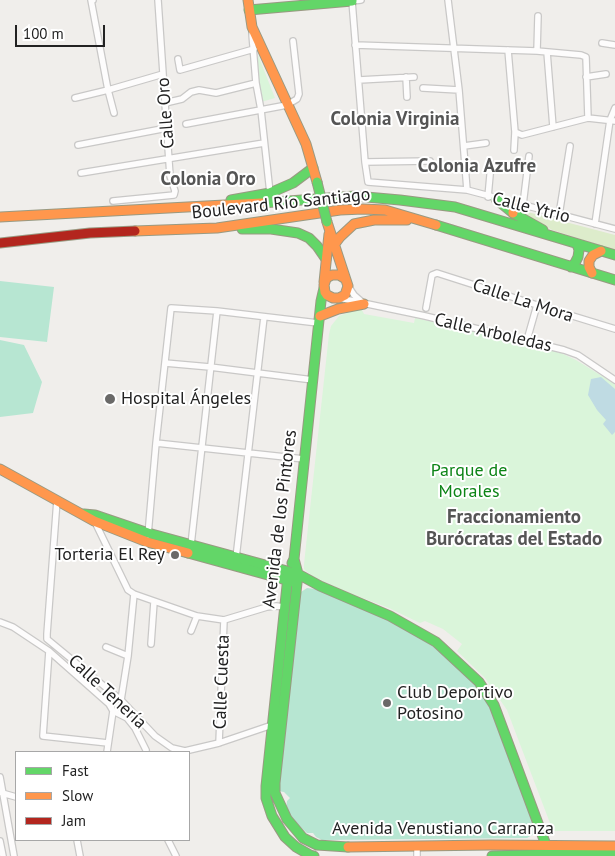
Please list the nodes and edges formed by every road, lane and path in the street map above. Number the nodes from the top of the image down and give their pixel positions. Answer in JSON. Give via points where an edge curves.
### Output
{"nodes":[{"id":1,"x":92,"y":0,"type":"edge"},
{"id":2,"x":158,"y":0,"type":"edge"},
{"id":3,"x":248,"y":0,"type":"edge"},
{"id":4,"x":355,"y":0,"type":"edge"},
{"id":5,"x":448,"y":0,"type":"edge"},
{"id":6,"x":249,"y":10,"type":"junction"},
{"id":7,"x":538,"y":16,"type":"dead end"},
{"id":8,"x":252,"y":27,"type":"junction"},
{"id":9,"x":293,"y":42,"type":"dead end"},
{"id":10,"x":602,"y":43,"type":"dead end"},
{"id":11,"x":355,"y":45,"type":"junction"},
{"id":12,"x":615,"y":45,"type":"edge"},
{"id":13,"x":455,"y":48,"type":"junction"},
{"id":14,"x":254,"y":49,"type":"junction"},
{"id":15,"x":508,"y":50,"type":"junction"},
{"id":16,"x":537,"y":51,"type":"junction"},
{"id":17,"x":547,"y":52,"type":"junction"},
{"id":18,"x":178,"y":59,"type":"dead end"},
{"id":19,"x":163,"y":74,"type":"junction"},
{"id":20,"x":606,"y":74,"type":"dead end"},
{"id":21,"x":406,"y":77,"type":"junction"},
{"id":22,"x":414,"y":77,"type":"dead end"},
{"id":23,"x":586,"y":77,"type":"junction"},
{"id":24,"x":359,"y":80,"type":"junction"},
{"id":25,"x":256,"y":83,"type":"junction"},
{"id":26,"x":423,"y":88,"type":"dead end"},
{"id":27,"x":108,"y":90,"type":"junction"},
{"id":28,"x":460,"y":90,"type":"junction"},
{"id":29,"x":407,"y":97,"type":"dead end"},
{"id":30,"x":75,"y":98,"type":"dead end"},
{"id":31,"x":165,"y":103,"type":"junction"},
{"id":32,"x":286,"y":105,"type":"junction"},
{"id":33,"x":615,"y":108,"type":"edge"},
{"id":34,"x":261,"y":110,"type":"junction"},
{"id":35,"x":114,"y":113,"type":"dead end"},
{"id":36,"x":588,"y":118,"type":"junction"},
{"id":37,"x":613,"y":120,"type":"edge"},
{"id":38,"x":186,"y":124,"type":"dead end"},
{"id":39,"x":553,"y":127,"type":"junction"},
{"id":40,"x":167,"y":128,"type":"junction"},
{"id":41,"x":515,"y":132,"type":"junction"},
{"id":42,"x":486,"y":143,"type":"dead end"},
{"id":43,"x":264,"y":144,"type":"junction"},
{"id":44,"x":78,"y":145,"type":"dead end"},
{"id":45,"x":464,"y":146,"type":"junction"},
{"id":46,"x":570,"y":146,"type":"dead end"},
{"id":47,"x":514,"y":150,"type":"dead end"},
{"id":48,"x":529,"y":156,"type":"dead end"},
{"id":49,"x":168,"y":159,"type":"junction"},
{"id":50,"x":430,"y":161,"type":"dead end"},
{"id":51,"x":365,"y":162,"type":"junction"},
{"id":52,"x":491,"y":164,"type":"dead end"},
{"id":53,"x":313,"y":168,"type":"junction"},
{"id":54,"x":81,"y":173,"type":"dead end"},
{"id":55,"x":468,"y":190,"type":"junction"},
{"id":56,"x":270,"y":192,"type":"junction"},
{"id":57,"x":492,"y":198,"type":"junction"},
{"id":58,"x":113,"y":201,"type":"dead end"},
{"id":59,"x":520,"y":204,"type":"junction"},
{"id":60,"x":211,"y":205,"type":"junction"},
{"id":61,"x":513,"y":213,"type":"junction"},
{"id":62,"x":559,"y":215,"type":"junction"},
{"id":63,"x":0,"y":217,"type":"edge"},
{"id":64,"x":417,"y":219,"type":"junction"},
{"id":65,"x":595,"y":224,"type":"junction"},
{"id":66,"x":328,"y":227,"type":"junction"},
{"id":67,"x":217,"y":228,"type":"junction"},
{"id":68,"x":615,"y":229,"type":"edge"},
{"id":69,"x":559,"y":238,"type":"junction"},
{"id":70,"x":0,"y":242,"type":"edge"},
{"id":71,"x":577,"y":244,"type":"junction"},
{"id":72,"x":334,"y":245,"type":"junction"},
{"id":73,"x":601,"y":251,"type":"junction"},
{"id":74,"x":615,"y":255,"type":"edge"},
{"id":75,"x":326,"y":259,"type":"junction"},
{"id":76,"x":570,"y":267,"type":"junction"},
{"id":77,"x":592,"y":274,"type":"junction"},
{"id":78,"x":615,"y":280,"type":"edge"},
{"id":79,"x":346,"y":282,"type":"junction"},
{"id":80,"x":324,"y":285,"type":"junction"},
{"id":81,"x":338,"y":298,"type":"junction"},
{"id":82,"x":364,"y":304,"type":"junction"},
{"id":83,"x":537,"y":306,"type":"junction"},
{"id":84,"x":426,"y":308,"type":"dead end"},
{"id":85,"x":217,"y":312,"type":"junction"},
{"id":86,"x":264,"y":317,"type":"junction"},
{"id":87,"x":319,"y":319,"type":"junction"},
{"id":88,"x":615,"y":329,"type":"edge"},
{"id":89,"x":527,"y":340,"type":"junction"},
{"id":90,"x":165,"y":363,"type":"junction"},
{"id":91,"x":210,"y":368,"type":"junction"},
{"id":92,"x":257,"y":373,"type":"junction"},
{"id":93,"x":313,"y":380,"type":"junction"},
{"id":94,"x":615,"y":380,"type":"edge"},
{"id":95,"x":156,"y":443,"type":"junction"},
{"id":96,"x":202,"y":447,"type":"junction"},
{"id":97,"x":248,"y":453,"type":"junction"},
{"id":98,"x":304,"y":459,"type":"junction"},
{"id":99,"x":0,"y":469,"type":"edge"},
{"id":100,"x":57,"y":500,"type":"junction"},
{"id":101,"x":94,"y":518,"type":"junction"},
{"id":102,"x":148,"y":538,"type":"junction"},
{"id":103,"x":191,"y":545,"type":"junction"},
{"id":104,"x":236,"y":558,"type":"junction"},
{"id":105,"x":293,"y":577,"type":"junction"},
{"id":106,"x":134,"y":594,"type":"junction"},
{"id":107,"x":154,"y":602,"type":"junction"},
{"id":108,"x":285,"y":607,"type":"junction"},
{"id":109,"x":198,"y":616,"type":"junction"},
{"id":110,"x":224,"y":620,"type":"junction"},
{"id":111,"x":2,"y":622,"type":"edge"},
{"id":112,"x":191,"y":631,"type":"dead end"},
{"id":113,"x":151,"y":644,"type":"dead end"},
{"id":114,"x":106,"y":647,"type":"dead end"},
{"id":115,"x":50,"y":651,"type":"junction"},
{"id":116,"x":128,"y":656,"type":"junction"},
{"id":117,"x":121,"y":700,"type":"junction"},
{"id":118,"x":113,"y":711,"type":"junction"},
{"id":119,"x":278,"y":724,"type":"junction"},
{"id":120,"x":108,"y":743,"type":"junction"},
{"id":121,"x":219,"y":743,"type":"junction"},
{"id":122,"x":146,"y":750,"type":"dead end"},
{"id":123,"x":107,"y":751,"type":"edge"},
{"id":124,"x":0,"y":777,"type":"edge"},
{"id":125,"x":2,"y":793,"type":"edge"},
{"id":126,"x":14,"y":797,"type":"edge"},
{"id":127,"x":3,"y":804,"type":"edge"},
{"id":128,"x":295,"y":829,"type":"junction"},
{"id":129,"x":285,"y":837,"type":"junction"},
{"id":130,"x":303,"y":838,"type":"junction"},
{"id":131,"x":0,"y":841,"type":"edge"},
{"id":132,"x":77,"y":841,"type":"edge"},
{"id":133,"x":168,"y":841,"type":"edge"},
{"id":134,"x":615,"y":841,"type":"edge"},
{"id":135,"x":490,"y":845,"type":"junction"},
{"id":136,"x":546,"y":845,"type":"junction"},
{"id":137,"x":417,"y":846,"type":"junction"},
{"id":138,"x":615,"y":846,"type":"edge"},
{"id":139,"x":296,"y":847,"type":"junction"},
{"id":140,"x":566,"y":849,"type":"junction"},
{"id":141,"x":615,"y":852,"type":"edge"},
{"id":142,"x":543,"y":855,"type":"edge"},
{"id":143,"x":3,"y":856,"type":"edge"},
{"id":144,"x":14,"y":856,"type":"edge"},
{"id":145,"x":80,"y":856,"type":"edge"},
{"id":146,"x":176,"y":856,"type":"edge"},
{"id":147,"x":314,"y":856,"type":"edge"},
{"id":148,"x":418,"y":856,"type":"edge"},
{"id":149,"x":491,"y":856,"type":"edge"},
{"id":150,"x":583,"y":856,"type":"edge"}],
"edges":[{"from":1,"to":27,"type":"street"},
{"from":2,"to":19,"type":"street","name":"Calle Oro"},
{"from":3,"to":6,"type":"main road"},
{"from":4,"to":6,"type":"main road"},
{"from":4,"to":11,"type":"street"},
{"from":5,"to":13,"type":"street"},
{"from":6,"to":8,"type":"main road"},
{"from":7,"to":16,"type":"street"},
{"from":8,"to":14,"type":"street"},
{"from":8,"to":32,"type":"main road"},
{"from":9,"to":32,"type":"street","via":[[299,94],[297,99]]},
{"from":10,"to":12,"type":"street"},
{"from":11,"to":13,"type":"street"},
{"from":11,"to":24,"type":"street"},
{"from":13,"to":15,"type":"street"},
{"from":13,"to":28,"type":"street"},
{"from":14,"to":18,"type":"street","via":[[180,70]]},
{"from":14,"to":25,"type":"street"},
{"from":15,"to":16,"type":"street"},
{"from":15,"to":41,"type":"street"},
{"from":16,"to":17,"type":"street"},
{"from":17,"to":23,"type":"street","via":[[586,57]]},
{"from":17,"to":39,"type":"street"},
{"from":19,"to":27,"type":"street"},
{"from":19,"to":31,"type":"street","name":"Calle Oro"},
{"from":20,"to":23,"type":"street"},
{"from":21,"to":22,"type":"street"},
{"from":21,"to":24,"type":"street"},
{"from":21,"to":29,"type":"street"},
{"from":23,"to":36,"type":"street"},
{"from":24,"to":51,"type":"street"},
{"from":25,"to":31,"type":"street","via":[[216,93],[199,90]]},
{"from":25,"to":34,"type":"street"},
{"from":26,"to":28,"type":"street"},
{"from":27,"to":30,"type":"street"},
{"from":27,"to":35,"type":"street"},
{"from":28,"to":45,"type":"street"},
{"from":31,"to":40,"type":"street","name":"Calle Oro"},
{"from":32,"to":34,"type":"street"},
{"from":32,"to":53,"type":"main road","via":[[306,144]]},
{"from":33,"to":37,"type":"street"},
{"from":34,"to":38,"type":"street"},
{"from":34,"to":43,"type":"street"},
{"from":36,"to":37,"type":"street"},
{"from":36,"to":39,"type":"street"},
{"from":37,"to":65,"type":"street"},
{"from":39,"to":41,"type":"street","via":[[522,135]]},
{"from":40,"to":44,"type":"street"},
{"from":40,"to":49,"type":"street","name":"Calle Oro"},
{"from":41,"to":47,"type":"street"},
{"from":42,"to":45,"type":"street"},
{"from":43,"to":49,"type":"street"},
{"from":43,"to":56,"type":"street"},
{"from":45,"to":55,"type":"street"},
{"from":46,"to":62,"type":"street"},
{"from":48,"to":59,"type":"street"},
{"from":49,"to":54,"type":"street"},
{"from":49,"to":58,"type":"street","name":"Calle Oro","via":[[174,195]]},
{"from":50,"to":51,"type":"street"},
{"from":51,"to":55,"type":"street","name":"Calle Ytrio","via":[[366,180],[370,182]]},
{"from":52,"to":57,"type":"street"},
{"from":53,"to":56,"type":"main road","via":[[293,183]]},
{"from":53,"to":66,"type":"main road","bridge":true},
{"from":55,"to":57,"type":"street","name":"Calle Ytrio"},
{"from":56,"to":60,"type":"main road"},
{"from":57,"to":59,"type":"street","name":"Calle Ytrio"},
{"from":57,"to":61,"type":"main road"},
{"from":59,"to":61,"type":"main road","via":[[514,206]]},
{"from":59,"to":62,"type":"street","name":"Calle Ytrio"},
{"from":60,"to":63,"type":"main road","name":"Boulevard Río Santiago"},
{"from":60,"to":69,"type":"main road","name":"Boulevard Río Santiago","via":[[355,196],[400,200],[455,207]]},
{"from":61,"to":69,"type":"main road"},
{"from":62,"to":65,"type":"street","name":"Calle Ytrio"},
{"from":64,"to":67,"type":"main road","name":"Boulevard Río Santiago","via":[[385,210],[340,210]]},
{"from":64,"to":72,"type":"main road","via":[[360,222],[348,229]]},
{"from":64,"to":76,"type":"main road","name":"Boulevard Río Santiago"},
{"from":65,"to":68,"type":"street","name":"Calle Ytrio"},
{"from":66,"to":72,"type":"main road"},
{"from":66,"to":75,"type":"main road","name":"Avenida de los Pintores"},
{"from":67,"to":70,"type":"main road","name":"Boulevard Río Santiago","via":[[90,233]]},
{"from":67,"to":75,"type":"main road","via":[[298,233],[317,246]]},
{"from":69,"to":71,"type":"main road","name":"Boulevard Río Santiago"},
{"from":71,"to":73,"type":"main road","name":"Boulevard Río Santiago"},
{"from":71,"to":76,"type":"main road","via":[[576,263]]},
{"from":72,"to":79,"type":"main road"},
{"from":73,"to":74,"type":"main road","name":"Boulevard Río Santiago"},
{"from":73,"to":77,"type":"main road","via":[[589,260]]},
{"from":75,"to":80,"type":"main road","name":"Avenida de los Pintores"},
{"from":76,"to":77,"type":"main road","name":"Boulevard Río Santiago"},
{"from":77,"to":78,"type":"main road","name":"Boulevard Río Santiago"},
{"from":79,"to":80,"type":"main road","via":[[335,274],[328,277]]},
{"from":79,"to":81,"type":"main road","via":[[344,295]]},
{"from":79,"to":82,"type":"street"},
{"from":80,"to":81,"type":"main road","via":[[329,297]]},
{"from":80,"to":87,"type":"main road","name":"Avenida de los Pintores"},
{"from":81,"to":82,"type":"street","name":"Calle Arboledas"},
{"from":81,"to":87,"type":"main road"},
{"from":82,"to":87,"type":"main road","via":[[338,309]]},
{"from":82,"to":89,"type":"street","name":"Calle Arboledas"},
{"from":83,"to":84,"type":"street","name":"Calle La Mora","via":[[437,273],[432,274]]},
{"from":83,"to":88,"type":"street","name":"Calle La Mora"},
{"from":83,"to":89,"type":"street"},
{"from":85,"to":86,"type":"street"},
{"from":85,"to":90,"type":"street","via":[[171,308]]},
{"from":85,"to":91,"type":"street"},
{"from":86,"to":87,"type":"street"},
{"from":86,"to":92,"type":"street"},
{"from":87,"to":93,"type":"main road","name":"Avenida de los Pintores"},
{"from":89,"to":94,"type":"street","name":"Calle Arboledas","via":[[578,355]]},
{"from":90,"to":91,"type":"street"},
{"from":90,"to":95,"type":"street"},
{"from":91,"to":92,"type":"street"},
{"from":91,"to":96,"type":"street"},
{"from":92,"to":93,"type":"street"},
{"from":92,"to":97,"type":"street"},
{"from":93,"to":98,"type":"main road","name":"Avenida de los Pintores"},
{"from":95,"to":96,"type":"street"},
{"from":95,"to":102,"type":"street"},
{"from":96,"to":97,"type":"street"},
{"from":96,"to":103,"type":"street"},
{"from":97,"to":98,"type":"street"},
{"from":97,"to":104,"type":"street"},
{"from":98,"to":105,"type":"main road","name":"Avenida de los Pintores"},
{"from":99,"to":100,"type":"main road"},
{"from":100,"to":101,"type":"main road"},
{"from":100,"to":117,"type":"street","name":"Calle Tenería","via":[[47,639]]},
{"from":101,"to":102,"type":"main road"},
{"from":101,"to":106,"type":"street","via":[[128,590]]},
{"from":102,"to":103,"type":"main road"},
{"from":102,"to":105,"type":"main road"},
{"from":103,"to":104,"type":"main road"},
{"from":104,"to":105,"type":"main road"},
{"from":105,"to":108,"type":"main road","name":"Avenida de los Pintores"},
{"from":105,"to":119,"type":"main road","name":"Avenida de los Pintores"},
{"from":105,"to":136,"type":"main road","via":[[421,632],[479,682],[494,705]]},
{"from":106,"to":107,"type":"street"},
{"from":106,"to":116,"type":"street"},
{"from":107,"to":109,"type":"street"},
{"from":107,"to":113,"type":"street"},
{"from":108,"to":110,"type":"street","via":[[267,606]]},
{"from":108,"to":119,"type":"main road","name":"Avenida de los Pintores"},
{"from":109,"to":110,"type":"street"},
{"from":109,"to":112,"type":"street"},
{"from":110,"to":121,"type":"street","name":"Calle Cuesta"},
{"from":111,"to":115,"type":"street"},
{"from":114,"to":116,"type":"street"},
{"from":115,"to":118,"type":"street"},
{"from":115,"to":120,"type":"street","via":[[43,736]]},
{"from":116,"to":117,"type":"street"},
{"from":117,"to":121,"type":"street","name":"Calle Tenería","via":[[155,736],[172,748],[185,751]]},
{"from":118,"to":120,"type":"street"},
{"from":118,"to":122,"type":"street","via":[[135,728]]},
{"from":119,"to":121,"type":"street","name":"Calle Tenería"},
{"from":119,"to":128,"type":"main road","name":"Avenida Venustiano Carranza","via":[[275,793]]},
{"from":119,"to":129,"type":"main road","name":"Avenida Venustiano Carranza","via":[[266,798]]},
{"from":120,"to":123,"type":"street"},
{"from":124,"to":125,"type":"street"},
{"from":125,"to":126,"type":"street"},
{"from":125,"to":127,"type":"street"},
{"from":126,"to":127,"type":"street"},
{"from":127,"to":144,"type":"street"},
{"from":128,"to":129,"type":"main road"},
{"from":128,"to":130,"type":"main road","name":"Avenida Venustiano Carranza"},
{"from":129,"to":139,"type":"main road","name":"Avenida Venustiano Carranza"},
{"from":130,"to":137,"type":"main road","name":"Avenida Venustiano Carranza","via":[[317,845],[337,847]]},
{"from":130,"to":139,"type":"main road","via":[[297,840]]},
{"from":131,"to":143,"type":"street"},
{"from":132,"to":145,"type":"street"},
{"from":133,"to":146,"type":"street"},
{"from":134,"to":140,"type":"main road","via":[[587,841]]},
{"from":135,"to":136,"type":"main road","name":"Avenida Venustiano Carranza"},
{"from":135,"to":137,"type":"main road","name":"Avenida Venustiano Carranza"},
{"from":135,"to":149,"type":"street"},
{"from":136,"to":140,"type":"main road","name":"Avenida Venustiano Carranza"},
{"from":137,"to":148,"type":"street"},
{"from":138,"to":140,"type":"main road","name":"Avenida Venustiano Carranza"},
{"from":139,"to":147,"type":"main road","name":"Avenida Venustiano Carranza"},
{"from":140,"to":141,"type":"main road","name":"Avenida Venustiano Carranza"},
{"from":140,"to":142,"type":"main road","name":"Avenida Venustiano Carranza"},
{"from":140,"to":150,"type":"main road"},
{"from":142,"to":149,"type":"main road","name":"Avenida Venustiano Carranza"}]}
